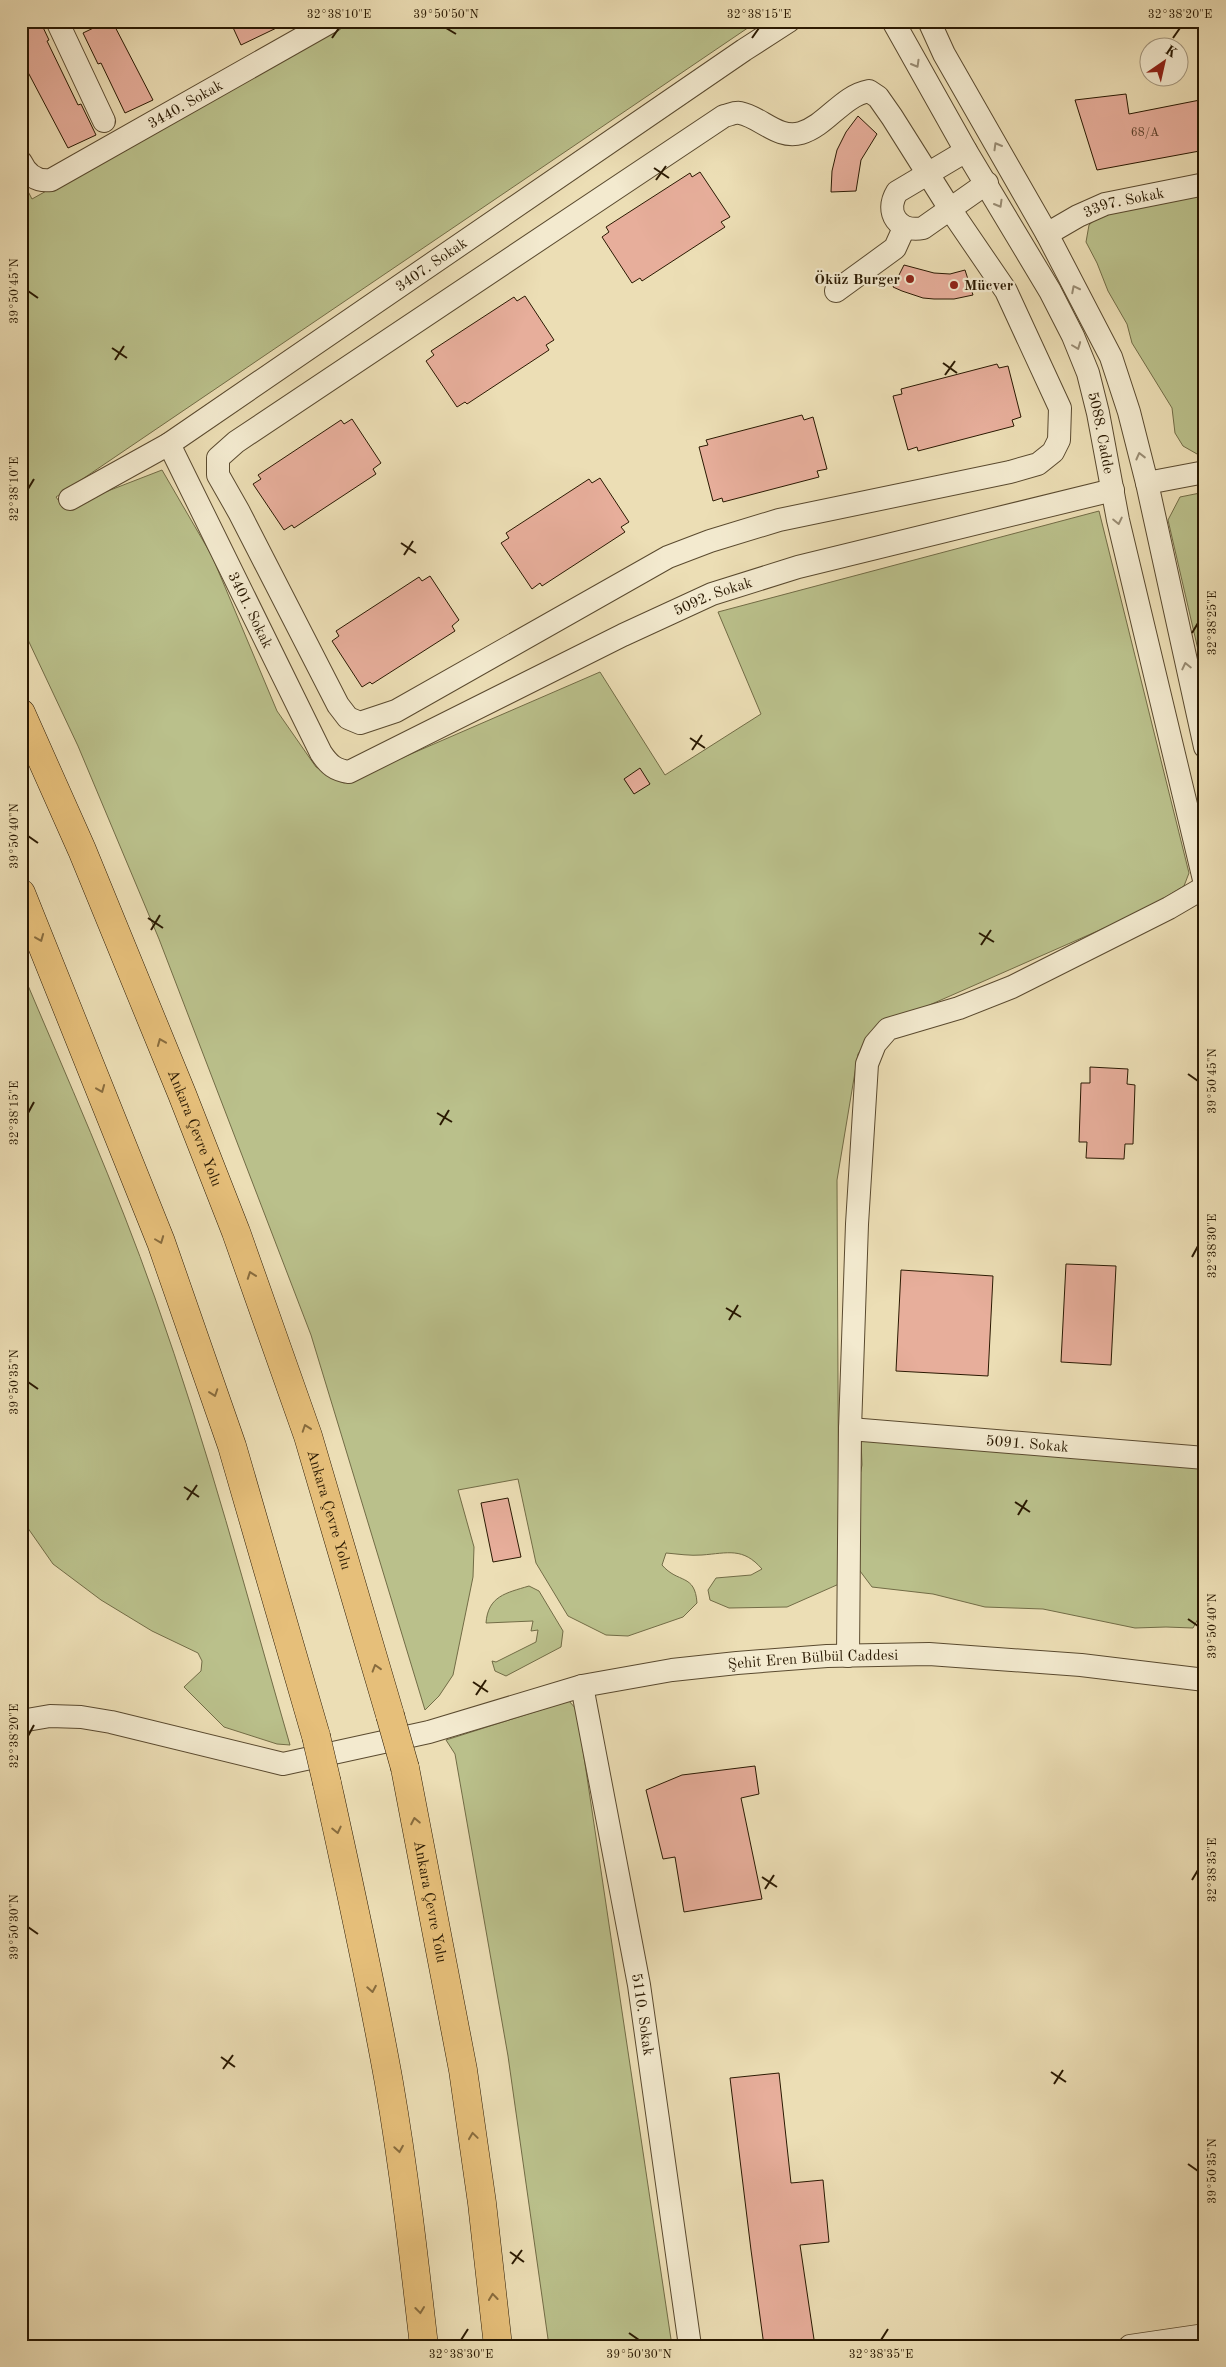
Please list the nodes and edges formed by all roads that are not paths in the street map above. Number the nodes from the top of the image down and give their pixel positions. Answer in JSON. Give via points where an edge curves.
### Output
{"nodes":[{"id":1,"x":57,"y":21,"type":"edge"},
{"id":2,"x":332,"y":21,"type":"edge"},
{"id":3,"x":789,"y":21,"type":"edge"},
{"id":4,"x":893,"y":21,"type":"edge"},
{"id":5,"x":929,"y":21,"type":"edge"},
{"id":6,"x":104,"y":121,"type":"dead end"},
{"id":7,"x":966,"y":151,"type":"junction"},
{"id":8,"x":21,"y":162,"type":"edge"},
{"id":9,"x":928,"y":174,"type":"junction"},
{"id":10,"x":987,"y":183,"type":"junction"},
{"id":11,"x":1205,"y":184,"type":"edge"},
{"id":12,"x":950,"y":209,"type":"junction"},
{"id":13,"x":904,"y":228,"type":"junction"},
{"id":14,"x":1048,"y":234,"type":"junction"},
{"id":15,"x":836,"y":291,"type":"dead end"},
{"id":16,"x":169,"y":444,"type":"junction"},
{"id":17,"x":1205,"y":472,"type":"edge"},
{"id":18,"x":1147,"y":483,"type":"junction"},
{"id":19,"x":1113,"y":490,"type":"junction"},
{"id":20,"x":70,"y":499,"type":"dead end"},
{"id":21,"x":21,"y":713,"type":"edge"},
{"id":22,"x":1205,"y":747,"type":"edge"},
{"id":23,"x":340,"y":771,"type":"joint"},
{"id":24,"x":1205,"y":886,"type":"edge"},
{"id":25,"x":21,"y":893,"type":"edge"},
{"id":26,"x":850,"y":1429,"type":"junction"},
{"id":27,"x":1205,"y":1458,"type":"edge"},
{"id":28,"x":848,"y":1656,"type":"junction"},
{"id":29,"x":1205,"y":1680,"type":"edge"},
{"id":30,"x":582,"y":1686,"type":"junction"},
{"id":31,"x":21,"y":1721,"type":"edge"},
{"id":32,"x":1205,"y":2334,"type":"edge"},
{"id":33,"x":424,"y":2346,"type":"edge"},
{"id":34,"x":498,"y":2346,"type":"edge"},
{"id":35,"x":690,"y":2346,"type":"edge"},
{"id":36,"x":1130,"y":2346,"type":"edge"}],
"edges":[{"from":1,"to":6,"type":"street"},
{"from":2,"to":8,"type":"street","name":"3440. Sokak","via":[[51,180],[30,175]]},
{"from":3,"to":16,"type":"street","name":"3407. Sokak"},
{"from":4,"to":7,"type":"street","name":"5088. Cadde","one_way":true},
{"from":14,"to":5,"type":"street","name":"5088. Cadde","one_way":true,"via":[[944,54]]},
{"from":7,"to":9,"type":"street"},
{"from":7,"to":10,"type":"street","name":"5088. Cadde"},
{"from":9,"to":12,"type":"street"},
{"from":9,"to":12,"type":"street","via":[[892,116],[878,97],[869,91],[856,94],[820,123],[801,133],[785,135],[738,112],[724,116],[236,442],[218,458],[218,475],[338,706],[348,718],[360,723],[396,711],[668,558],[710,541],[779,520],[1010,472],[1038,464],[1054,452],[1059,440],[1060,408],[1006,292]]},
{"from":9,"to":13,"type":"street","via":[[897,192],[893,198],[892,214]]},
{"from":10,"to":12,"type":"street"},
{"from":10,"to":19,"type":"street","name":"5088. Cadde","one_way":true,"via":[[1073,336],[1088,373]]},
{"from":11,"to":14,"type":"street","name":"3397. Sokak","via":[[1105,204]]},
{"from":12,"to":13,"type":"street","via":[[923,228]]},
{"from":13,"to":15,"type":"street","via":[[895,248]]},
{"from":18,"to":14,"type":"street","name":"5088. Cadde","one_way":true,"via":[[1130,412],[1111,357]]},
{"from":16,"to":20,"type":"street","name":"3407. Sokak"},
{"from":16,"to":23,"type":"street","name":"3401. Sokak","via":[[321,754],[329,765]]},
{"from":17,"to":18,"type":"street"},
{"from":22,"to":18,"type":"street","name":"5088. Cadde","one_way":true},
{"from":19,"to":23,"type":"street","name":"5092. Sokak","via":[[798,567],[712,594],[623,635],[359,769]]},
{"from":19,"to":24,"type":"street","name":"5088. Cadde","one_way":true},
{"from":34,"to":21,"type":"highway","name":"Ankara Çevre Yolu","one_way":true,"bridge":true,"via":[[463,2070],[405,1768],[390,1715],[308,1436],[236,1232],[86,859]]},
{"from":24,"to":26,"type":"street","via":[[1169,908],[1012,986],[958,1008],[888,1030],[875,1044],[867,1064],[857,1224]]},
{"from":25,"to":33,"type":"highway","one_way":true,"bridge":true,"via":[[162,1242],[232,1446],[316,1736],[365,1952],[389,2085]]},
{"from":26,"to":27,"type":"street","name":"5091. Sokak"},
{"from":26,"to":28,"type":"street"},
{"from":28,"to":29,"type":"street","name":"Şehit Eren Bülbül Caddesi","via":[[929,1654],[1052,1663]]},
{"from":28,"to":30,"type":"street","name":"Şehit Eren Bülbül Caddesi","via":[[736,1662]]},
{"from":30,"to":31,"type":"street","name":"Şehit Eren Bülbül Caddesi","via":[[429,1732],[283,1764],[96,1719],[50,1716]]},
{"from":30,"to":35,"type":"street","name":"5110. Sokak","via":[[639,1985]]},
{"from":32,"to":36,"type":"street"}]}
